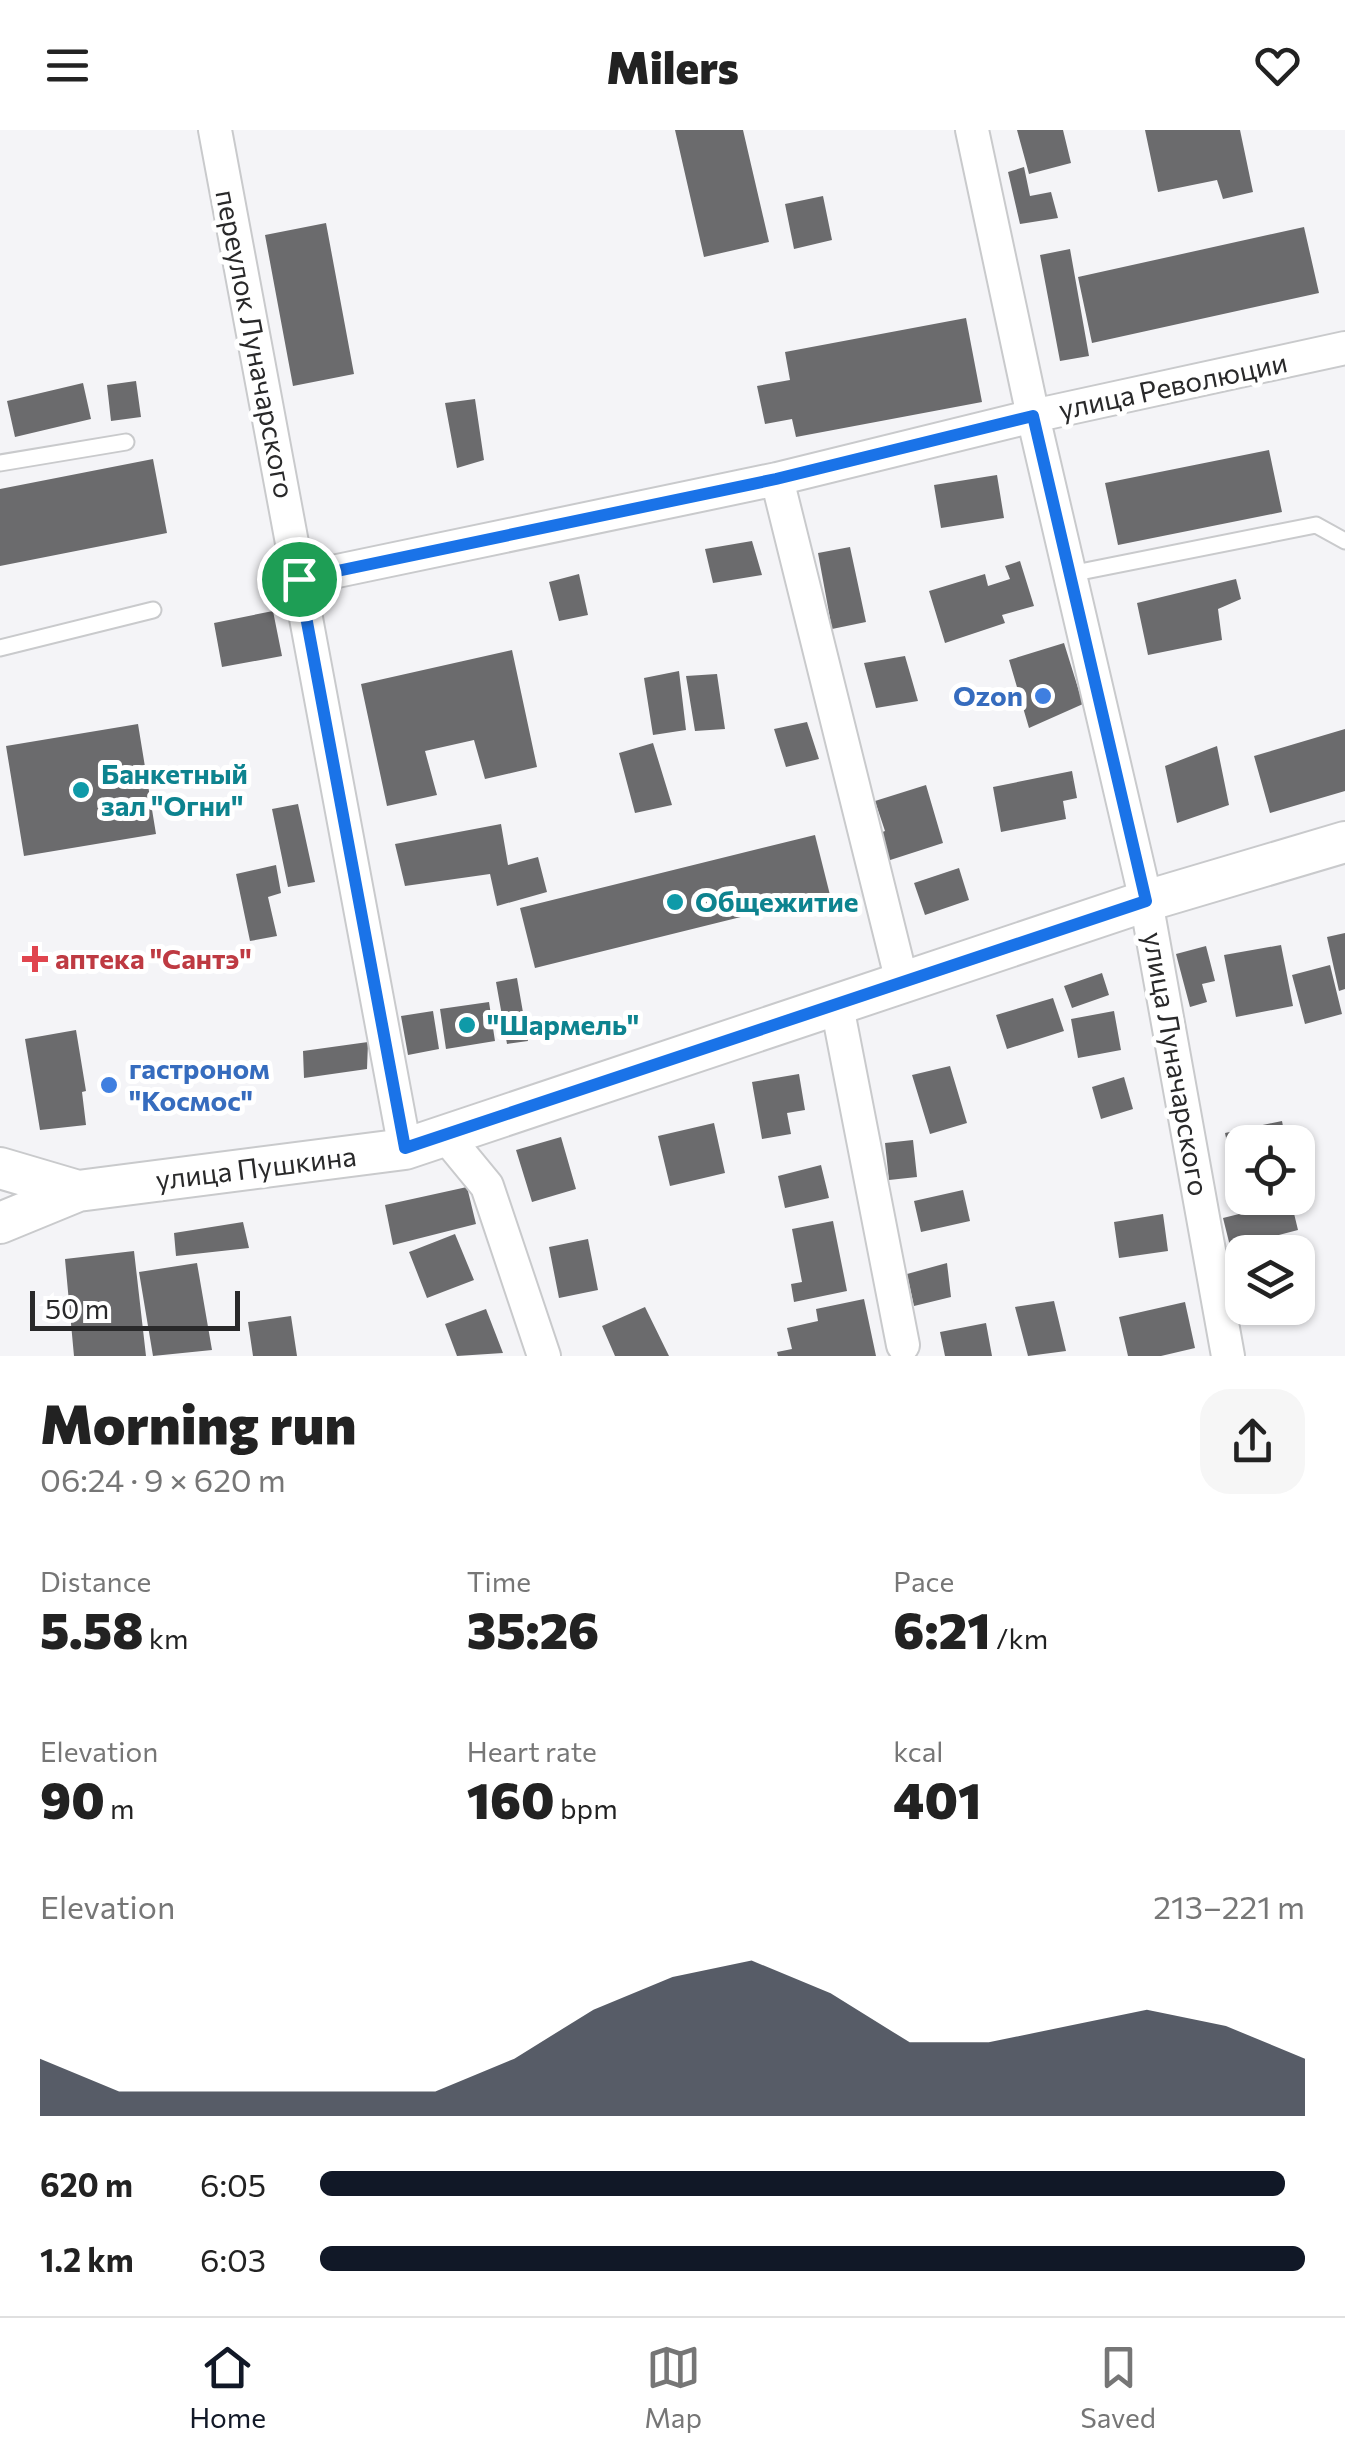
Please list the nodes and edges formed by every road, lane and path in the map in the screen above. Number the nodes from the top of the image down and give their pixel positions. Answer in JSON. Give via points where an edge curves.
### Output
{"nodes":[{"id":1,"x":215,"y":130,"type":"edge"},
{"id":2,"x":972,"y":130,"type":"edge"},
{"id":3,"x":1345,"y":348,"type":"edge"},
{"id":4,"x":1033,"y":416,"type":"junction"},
{"id":5,"x":126,"y":442,"type":"dead end"},
{"id":6,"x":0,"y":463,"type":"edge"},
{"id":7,"x":776,"y":479,"type":"junction"},
{"id":8,"x":1345,"y":541,"type":"edge"},
{"id":9,"x":1070,"y":574,"type":"junction"},
{"id":10,"x":299,"y":579,"type":"junction"},
{"id":11,"x":153,"y":610,"type":"dead end"},
{"id":12,"x":0,"y":648,"type":"edge"},
{"id":13,"x":1345,"y":842,"type":"edge"},
{"id":14,"x":1146,"y":901,"type":"junction"},
{"id":15,"x":903,"y":986,"type":"junction"},
{"id":16,"x":837,"y":1006,"type":"junction"},
{"id":17,"x":445,"y":1135,"type":"junction"},
{"id":18,"x":405,"y":1148,"type":"junction"},
{"id":19,"x":0,"y":1168,"type":"edge"},
{"id":20,"x":78,"y":1191,"type":"junction"},
{"id":21,"x":0,"y":1223,"type":"edge"},
{"id":22,"x":903,"y":1346,"type":"dead end"},
{"id":23,"x":544,"y":1356,"type":"edge"},
{"id":24,"x":1228,"y":1356,"type":"edge"}],
"edges":[{"from":1,"to":10,"type":"street","name":"переулок Луначарского"},
{"from":2,"to":4,"type":"street","name":"улица Луначарского"},
{"from":3,"to":4,"type":"street","name":"улица Революции"},
{"from":4,"to":7,"type":"street","name":"улица Революции"},
{"from":4,"to":9,"type":"street","name":"улица Луначарского"},
{"from":5,"to":6,"type":"lane"},
{"from":7,"to":10,"type":"street","name":"улица Революции"},
{"from":7,"to":15,"type":"street"},
{"from":8,"to":9,"type":"lane","via":[[1316,525]]},
{"from":9,"to":14,"type":"street","name":"улица Луначарского"},
{"from":10,"to":18,"type":"street","name":"переулок Луначарского"},
{"from":11,"to":12,"type":"lane"},
{"from":13,"to":14,"type":"street","name":"улица Пушкина"},
{"from":14,"to":15,"type":"street","name":"улица Пушкина"},
{"from":14,"to":24,"type":"street","name":"улица Луначарского"},
{"from":15,"to":16,"type":"street","name":"улица Пушкина"},
{"from":16,"to":17,"type":"street","name":"улица Пушкина"},
{"from":16,"to":22,"type":"street"},
{"from":17,"to":18,"type":"street","name":"улица Пушкина"},
{"from":17,"to":23,"type":"street","via":[[487,1186]]},
{"from":18,"to":20,"type":"street","name":"улица Пушкина"},
{"from":19,"to":20,"type":"street"},
{"from":20,"to":21,"type":"street"}]}
